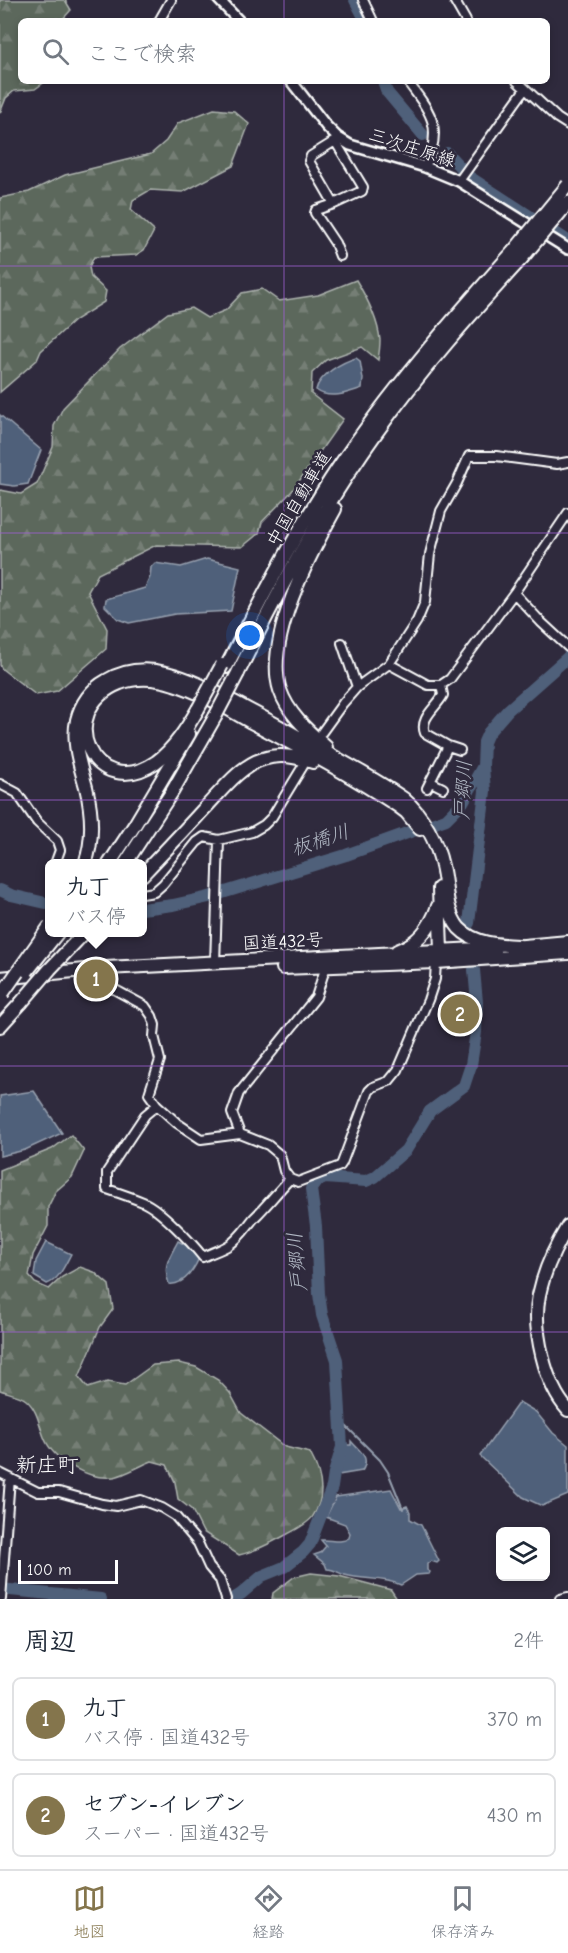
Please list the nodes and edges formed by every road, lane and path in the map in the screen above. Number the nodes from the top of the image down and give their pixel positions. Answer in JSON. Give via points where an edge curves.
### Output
{"nodes":[{"id":1,"x":171,"y":0,"type":"edge"},
{"id":2,"x":219,"y":0,"type":"edge"},
{"id":3,"x":363,"y":0,"type":"edge"},
{"id":4,"x":454,"y":0,"type":"edge"},
{"id":5,"x":161,"y":18,"type":"edge"},
{"id":6,"x":236,"y":18,"type":"edge"},
{"id":7,"x":372,"y":18,"type":"edge"},
{"id":8,"x":464,"y":18,"type":"edge"},
{"id":9,"x":293,"y":84,"type":"edge"},
{"id":10,"x":409,"y":84,"type":"edge"},
{"id":11,"x":520,"y":84,"type":"edge"},
{"id":12,"x":525,"y":89,"type":"junction"},
{"id":13,"x":568,"y":125,"type":"edge"},
{"id":14,"x":336,"y":139,"type":"junction"},
{"id":15,"x":425,"y":167,"type":"junction"},
{"id":16,"x":459,"y":181,"type":"junction"},
{"id":17,"x":568,"y":185,"type":"edge"},
{"id":18,"x":568,"y":203,"type":"edge"},
{"id":19,"x":334,"y":204,"type":"junction"},
{"id":20,"x":568,"y":249,"type":"edge"},
{"id":21,"x":518,"y":255,"type":"junction"},
{"id":22,"x":340,"y":256,"type":"dead end"},
{"id":23,"x":377,"y":432,"type":"junction"},
{"id":24,"x":568,"y":462,"type":"edge"},
{"id":25,"x":568,"y":513,"type":"edge"},
{"id":26,"x":514,"y":593,"type":"junction"},
{"id":27,"x":342,"y":643,"type":"dead end"},
{"id":28,"x":568,"y":647,"type":"edge"},
{"id":29,"x":389,"y":664,"type":"junction"},
{"id":30,"x":229,"y":668,"type":"junction"},
{"id":31,"x":441,"y":685,"type":"junction"},
{"id":32,"x":357,"y":687,"type":"junction"},
{"id":33,"x":200,"y":710,"type":"junction"},
{"id":34,"x":322,"y":732,"type":"dead end"},
{"id":35,"x":448,"y":746,"type":"junction"},
{"id":36,"x":460,"y":750,"type":"dead end"},
{"id":37,"x":303,"y":766,"type":"dead end"},
{"id":38,"x":345,"y":769,"type":"junction"},
{"id":39,"x":0,"y":784,"type":"edge"},
{"id":40,"x":442,"y":788,"type":"dead end"},
{"id":41,"x":219,"y":840,"type":"junction"},
{"id":42,"x":57,"y":859,"type":"edge"},
{"id":43,"x":86,"y":859,"type":"edge"},
{"id":44,"x":112,"y":859,"type":"edge"},
{"id":45,"x":128,"y":859,"type":"edge"},
{"id":46,"x":147,"y":869,"type":"edge"},
{"id":47,"x":147,"y":893,"type":"edge"},
{"id":48,"x":443,"y":894,"type":"junction"},
{"id":49,"x":45,"y":934,"type":"edge"},
{"id":50,"x":55,"y":937,"type":"edge"},
{"id":51,"x":69,"y":937,"type":"edge"},
{"id":52,"x":82,"y":937,"type":"edge"},
{"id":53,"x":568,"y":942,"type":"edge"},
{"id":54,"x":519,"y":946,"type":"junction"},
{"id":55,"x":568,"y":953,"type":"edge"},
{"id":56,"x":387,"y":954,"type":"junction"},
{"id":57,"x":442,"y":957,"type":"junction"},
{"id":58,"x":215,"y":964,"type":"junction"},
{"id":59,"x":326,"y":966,"type":"junction"},
{"id":60,"x":104,"y":975,"type":"junction"},
{"id":61,"x":6,"y":994,"type":"edge"},
{"id":62,"x":0,"y":1020,"type":"edge"},
{"id":63,"x":0,"y":1026,"type":"edge"},
{"id":64,"x":157,"y":1105,"type":"junction"},
{"id":65,"x":240,"y":1134,"type":"junction"},
{"id":66,"x":290,"y":1179,"type":"junction"},
{"id":67,"x":568,"y":1226,"type":"edge"},
{"id":68,"x":568,"y":1410,"type":"edge"},
{"id":69,"x":0,"y":1473,"type":"edge"},
{"id":70,"x":10,"y":1479,"type":"junction"},
{"id":71,"x":568,"y":1597,"type":"edge"},
{"id":72,"x":1,"y":1599,"type":"edge"},
{"id":73,"x":226,"y":1599,"type":"edge"},
{"id":74,"x":560,"y":1599,"type":"edge"}],
"edges":[{"from":1,"to":5,"type":"street"},
{"from":2,"to":6,"type":"main road"},
{"from":3,"to":7,"type":"street"},
{"from":4,"to":8,"type":"street"},
{"from":9,"to":14,"type":"main road","name":"三次庄原線"},
{"from":10,"to":15,"type":"street","via":[[434,123],[432,152]]},
{"from":11,"to":12,"type":"street"},
{"from":12,"to":13,"type":"street"},
{"from":12,"to":16,"type":"street"},
{"from":14,"to":15,"type":"main road","name":"三次庄原線"},
{"from":14,"to":19,"type":"street","via":[[309,160]]},
{"from":14,"to":19,"type":"street","via":[[363,187]]},
{"from":15,"to":16,"type":"main road","name":"三次庄原線"},
{"from":16,"to":20,"type":"main road","name":"三次庄原線"},
{"from":17,"to":21,"type":"highway","name":"中国自動車道","bridge":true},
{"from":18,"to":21,"type":"highway","name":"中国自動車道","bridge":true},
{"from":19,"to":22,"type":"street","via":[[315,213]]},
{"from":21,"to":23,"type":"highway","name":"中国自動車道"},
{"from":21,"to":30,"type":"highway","name":"中国自動車道","via":[[426,351],[368,424],[308,516]]},
{"from":23,"to":30,"type":"highway","name":"中国自動車道"},
{"from":23,"to":38,"type":"highway","via":[[323,531],[277,649],[277,680],[286,704]]},
{"from":24,"to":29,"type":"street","via":[[469,456],[441,511],[430,554],[425,602]]},
{"from":25,"to":26,"type":"street"},
{"from":26,"to":28,"type":"street"},
{"from":26,"to":31,"type":"street","via":[[450,679]]},
{"from":27,"to":32,"type":"street"},
{"from":29,"to":31,"type":"street","via":[[428,685]]},
{"from":29,"to":32,"type":"street"},
{"from":30,"to":33,"type":"highway","name":"中国自動車道","bridge":true},
{"from":30,"to":45,"type":"highway","name":"中国自動車道","bridge":true,"via":[[215,717]]},
{"from":31,"to":35,"type":"street","via":[[443,695],[426,718],[423,730]]},
{"from":32,"to":34,"type":"street"},
{"from":33,"to":38,"type":"highway","via":[[166,752],[138,770],[119,772],[107,768],[98,763],[87,747],[85,725],[100,696],[118,684],[149,679],[197,693]]},
{"from":33,"to":44,"type":"highway","name":"中国自動車道","via":[[166,776]]},
{"from":35,"to":36,"type":"street"},
{"from":35,"to":40,"type":"street","via":[[429,785]]},
{"from":37,"to":41,"type":"street","via":[[264,825]]},
{"from":38,"to":43,"type":"highway","via":[[274,724],[191,681],[139,670],[114,676],[93,691],[77,723],[76,749],[90,807]]},
{"from":38,"to":46,"type":"highway","via":[[292,756],[261,759],[242,771]]},
{"from":38,"to":48,"type":"highway","via":[[396,793],[441,860]]},
{"from":39,"to":42,"type":"street","via":[[17,793],[37,822],[57,841],[60,850]]},
{"from":41,"to":47,"type":"street","via":[[204,837],[196,842],[154,892]]},
{"from":41,"to":58,"type":"street"},
{"from":48,"to":54,"type":"highway","via":[[466,934],[485,942]]},
{"from":48,"to":56,"type":"highway","via":[[427,930],[408,947]]},
{"from":48,"to":57,"type":"highway"},
{"from":49,"to":61,"type":"highway","bridge":true},
{"from":50,"to":61,"type":"highway","bridge":true},
{"from":51,"to":61,"type":"highway"},
{"from":52,"to":61,"type":"highway","bridge":true,"via":[[50,969]]},
{"from":53,"to":54,"type":"highway","name":"国道432号"},
{"from":54,"to":57,"type":"highway","name":"国道432号"},
{"from":55,"to":57,"type":"highway","name":"国道432号"},
{"from":56,"to":57,"type":"highway","name":"国道432号"},
{"from":56,"to":58,"type":"highway","name":"国道432号"},
{"from":57,"to":59,"type":"highway","name":"国道432号"},
{"from":57,"to":66,"type":"street","via":[[398,1070],[389,1081],[369,1091],[340,1166],[301,1182]]},
{"from":58,"to":61,"type":"highway","name":"国道432号","via":[[106,968]]},
{"from":59,"to":60,"type":"highway","name":"国道432号"},
{"from":59,"to":65,"type":"street","via":[[316,997],[239,1093],[232,1113]]},
{"from":60,"to":61,"type":"highway","name":"国道432号"},
{"from":60,"to":64,"type":"street","via":[[111,987],[145,1006],[152,1016],[160,1060],[149,1094]]},
{"from":61,"to":62,"type":"highway"},
{"from":61,"to":63,"type":"highway"},
{"from":64,"to":65,"type":"street","via":[[201,1139]]},
{"from":64,"to":66,"type":"street","via":[[145,1114],[107,1172],[107,1189],[146,1203],[187,1237],[203,1257],[230,1245]]},
{"from":65,"to":66,"type":"street","via":[[268,1145],[280,1155]]},
{"from":67,"to":68,"type":"highway","via":[[547,1266],[538,1297],[538,1328],[550,1380]]},
{"from":69,"to":70,"type":"street"},
{"from":70,"to":72,"type":"street"},
{"from":70,"to":73,"type":"street","via":[[39,1492],[59,1492],[102,1504],[116,1506],[141,1500],[175,1516],[198,1544],[220,1580]]},
{"from":71,"to":74,"type":"street"}]}
